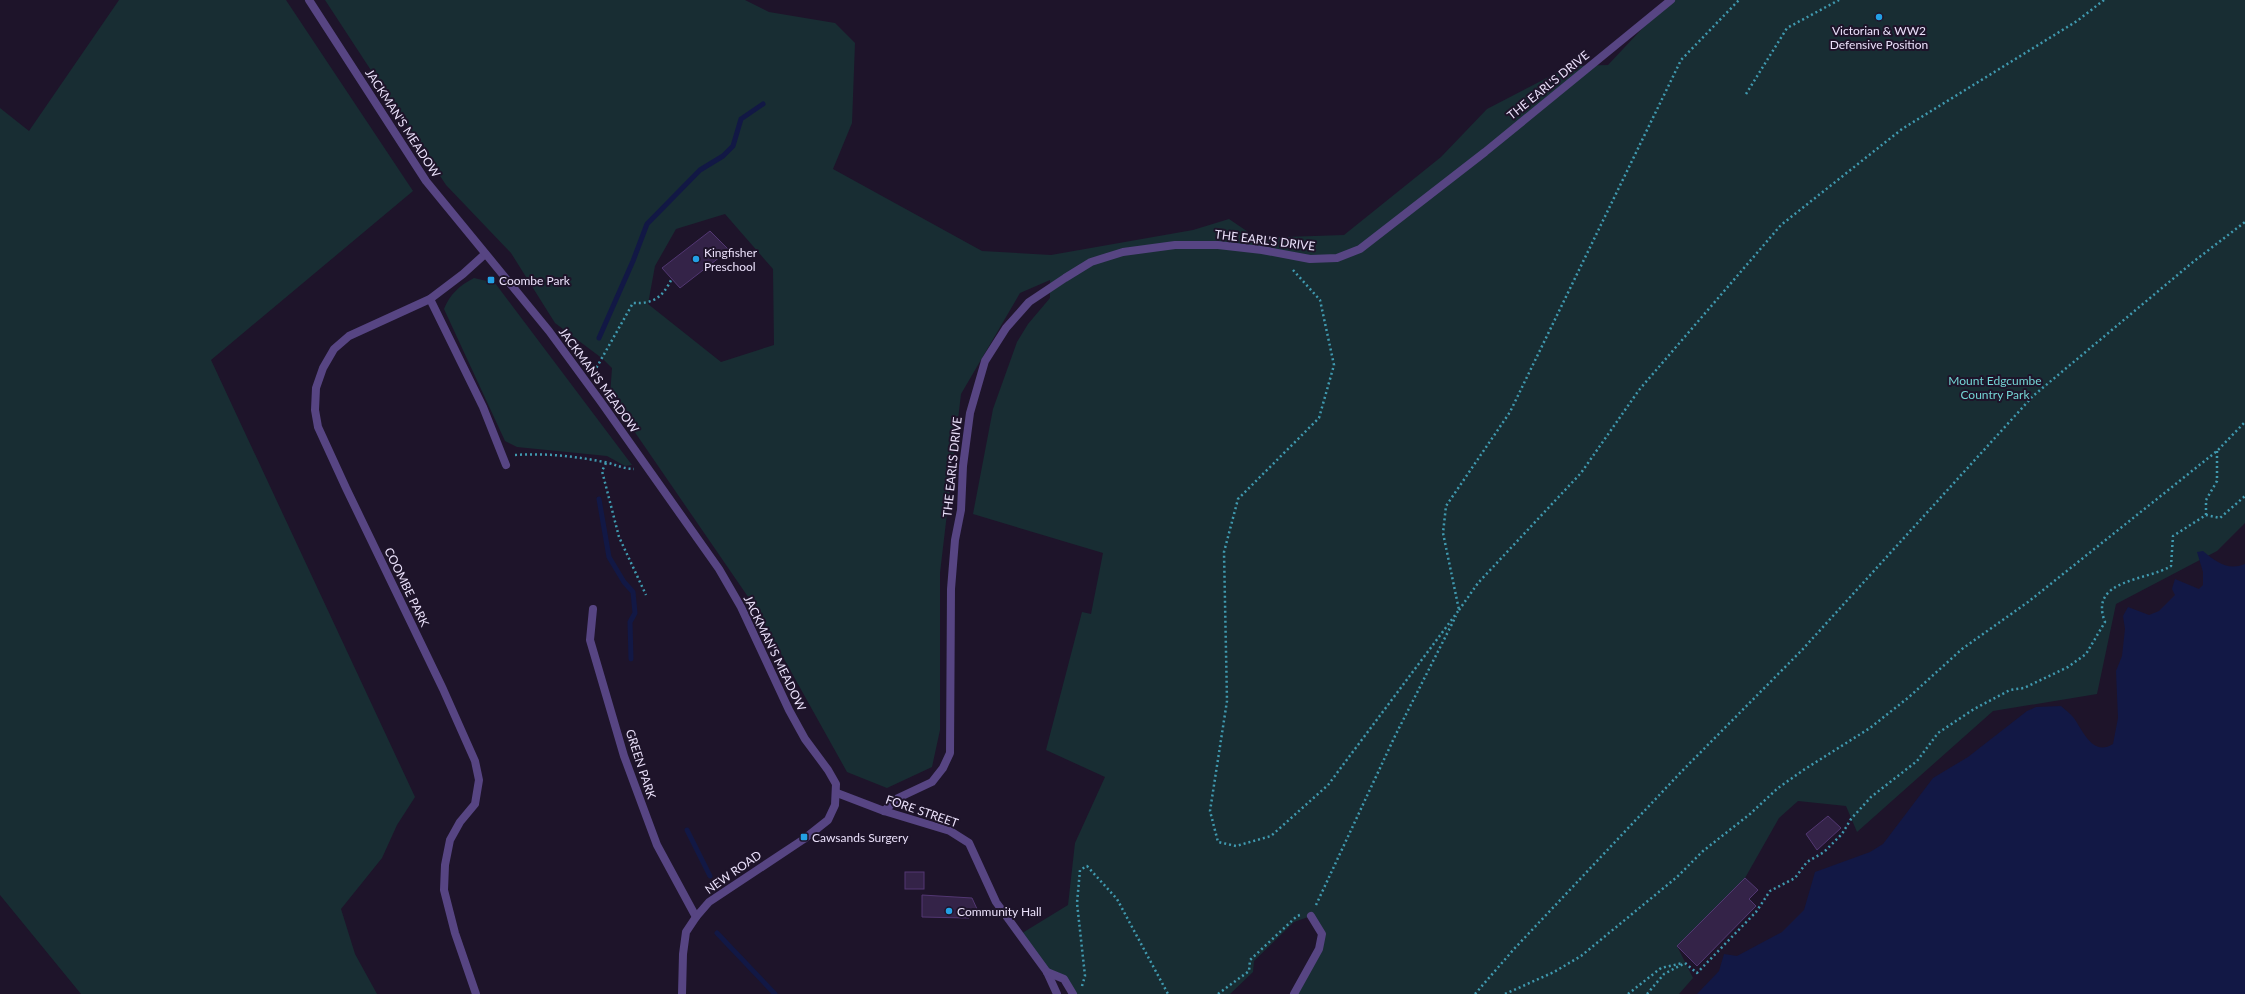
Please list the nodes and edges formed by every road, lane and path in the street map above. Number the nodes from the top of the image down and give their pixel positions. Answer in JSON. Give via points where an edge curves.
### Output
{"nodes":[{"id":1,"x":309,"y":0,"type":"edge"},
{"id":2,"x":1671,"y":0,"type":"edge"},
{"id":3,"x":1739,"y":0,"type":"edge"},
{"id":4,"x":1839,"y":0,"type":"edge"},
{"id":5,"x":2104,"y":0,"type":"edge"},
{"id":6,"x":1746,"y":94,"type":"dead end"},
{"id":7,"x":2245,"y":222,"type":"edge"},
{"id":8,"x":485,"y":254,"type":"junction"},
{"id":9,"x":1287,"y":269,"type":"dead end"},
{"id":10,"x":672,"y":278,"type":"dead end"},
{"id":11,"x":430,"y":300,"type":"junction"},
{"id":12,"x":587,"y":383,"type":"junction"},
{"id":13,"x":2245,"y":422,"type":"edge"},
{"id":14,"x":2217,"y":451,"type":"junction"},
{"id":15,"x":503,"y":456,"type":"junction"},
{"id":16,"x":606,"y":462,"type":"junction"},
{"id":17,"x":506,"y":465,"type":"dead end"},
{"id":18,"x":648,"y":469,"type":"junction"},
{"id":19,"x":2245,"y":496,"type":"edge"},
{"id":20,"x":2206,"y":515,"type":"junction"},
{"id":21,"x":646,"y":595,"type":"dead end"},
{"id":22,"x":593,"y":610,"type":"dead end"},
{"id":23,"x":1459,"y":610,"type":"junction"},
{"id":24,"x":837,"y":793,"type":"junction"},
{"id":25,"x":884,"y":811,"type":"junction"},
{"id":26,"x":1312,"y":915,"type":"junction"},
{"id":27,"x":696,"y":917,"type":"junction"},
{"id":28,"x":1685,"y":963,"type":"junction"},
{"id":29,"x":1047,"y":972,"type":"junction"},
{"id":30,"x":1081,"y":988,"type":"dead end"},
{"id":31,"x":476,"y":994,"type":"edge"},
{"id":32,"x":682,"y":994,"type":"edge"},
{"id":33,"x":1057,"y":994,"type":"edge"},
{"id":34,"x":1073,"y":994,"type":"edge"},
{"id":35,"x":1168,"y":994,"type":"edge"},
{"id":36,"x":1218,"y":994,"type":"edge"},
{"id":37,"x":1294,"y":994,"type":"edge"},
{"id":38,"x":1475,"y":994,"type":"edge"},
{"id":39,"x":1505,"y":994,"type":"edge"},
{"id":40,"x":1628,"y":994,"type":"edge"},
{"id":41,"x":1647,"y":994,"type":"edge"}],
"edges":[{"from":1,"to":8,"type":"street","name":"JACKMAN'S MEADOW","via":[[426,181]]},
{"from":2,"to":25,"type":"street","name":"THE EARL'S DRIVE","via":[[1485,152],[1360,249],[1337,258],[1310,258],[1218,245],[1175,245],[1123,252],[1091,262],[1029,302],[1006,328],[985,361],[970,413],[963,466],[961,510],[954,540],[951,589],[950,753],[932,782],[898,798]]},
{"from":3,"to":23,"type":"path","via":[[1681,60],[1510,412],[1446,506],[1443,533]]},
{"from":4,"to":6,"type":"path","via":[[1787,28]]},
{"from":5,"to":23,"type":"path","via":[[2078,21],[1902,129],[1781,225],[1639,390],[1581,473],[1478,583]]},
{"from":7,"to":38,"type":"path","via":[[2193,262],[2033,396],[1802,650],[1682,771],[1514,949]]},
{"from":8,"to":11,"type":"street","name":"COOMBE PARK"},
{"from":8,"to":12,"type":"street","name":"JACKMAN'S MEADOW","via":[[549,331]]},
{"from":9,"to":23,"type":"path","via":[[1294,270],[1320,300],[1334,365],[1319,418],[1238,499],[1224,552],[1227,701],[1210,811],[1218,842],[1236,846],[1271,836],[1328,785]]},
{"from":10,"to":12,"type":"path","via":[[665,292],[648,304],[633,303]]},
{"from":11,"to":15,"type":"street","via":[[483,407]]},
{"from":11,"to":31,"type":"street","name":"COOMBE PARK","via":[[349,336],[334,349],[323,368],[316,388],[315,410],[318,427],[475,761],[479,780],[475,804],[450,840],[444,890],[455,934]]},
{"from":12,"to":18,"type":"street","name":"JACKMAN'S MEADOW"},
{"from":13,"to":14,"type":"path"},
{"from":14,"to":20,"type":"path","via":[[2217,482],[2206,500]]},
{"from":14,"to":39,"type":"path","via":[[2028,602],[1962,649],[1870,728],[1778,788],[1703,851],[1677,877],[1581,956],[1554,972]]},
{"from":15,"to":16,"type":"path","via":[[565,456]]},
{"from":15,"to":17,"type":"street"},
{"from":16,"to":18,"type":"path","via":[[625,469]]},
{"from":16,"to":21,"type":"path","via":[[602,471],[619,537]]},
{"from":18,"to":24,"type":"street","name":"JACKMAN'S MEADOW","via":[[719,569],[741,607],[788,710],[828,770],[836,784]]},
{"from":19,"to":20,"type":"path","via":[[2220,518]]},
{"from":20,"to":28,"type":"path","via":[[2173,536],[2171,566],[2160,573],[2131,580],[2103,597],[2100,611],[2105,622],[2086,654],[2068,667],[2024,688],[2010,690],[1974,709],[1938,733],[1917,760],[1870,797],[1842,834],[1824,852],[1807,862],[1795,878],[1770,892],[1756,912],[1697,973]]},
{"from":22,"to":27,"type":"street","name":"GREEN PARK","via":[[590,640],[624,756],[657,845]]},
{"from":23,"to":26,"type":"path","via":[[1395,736]]},
{"from":24,"to":25,"type":"street","name":"FORE STREET"},
{"from":24,"to":27,"type":"street","name":"NEW ROAD","via":[[828,820],[804,839],[709,902]]},
{"from":25,"to":29,"type":"street","name":"FORE STREET","via":[[950,831],[968,843],[996,902]]},
{"from":26,"to":36,"type":"path","via":[[1297,916],[1250,960],[1249,971]]},
{"from":26,"to":37,"type":"street","via":[[1322,934],[1319,949]]},
{"from":27,"to":32,"type":"street","name":"NEW ROAD","via":[[686,932]]},
{"from":28,"to":40,"type":"path","via":[[1661,968]]},
{"from":28,"to":41,"type":"path","via":[[1664,974]]},
{"from":29,"to":33,"type":"street","name":"FORE STREET"},
{"from":29,"to":34,"type":"street","via":[[1064,979]]},
{"from":30,"to":35,"type":"path","via":[[1085,976],[1077,903],[1080,870],[1087,866],[1117,899]]}]}
